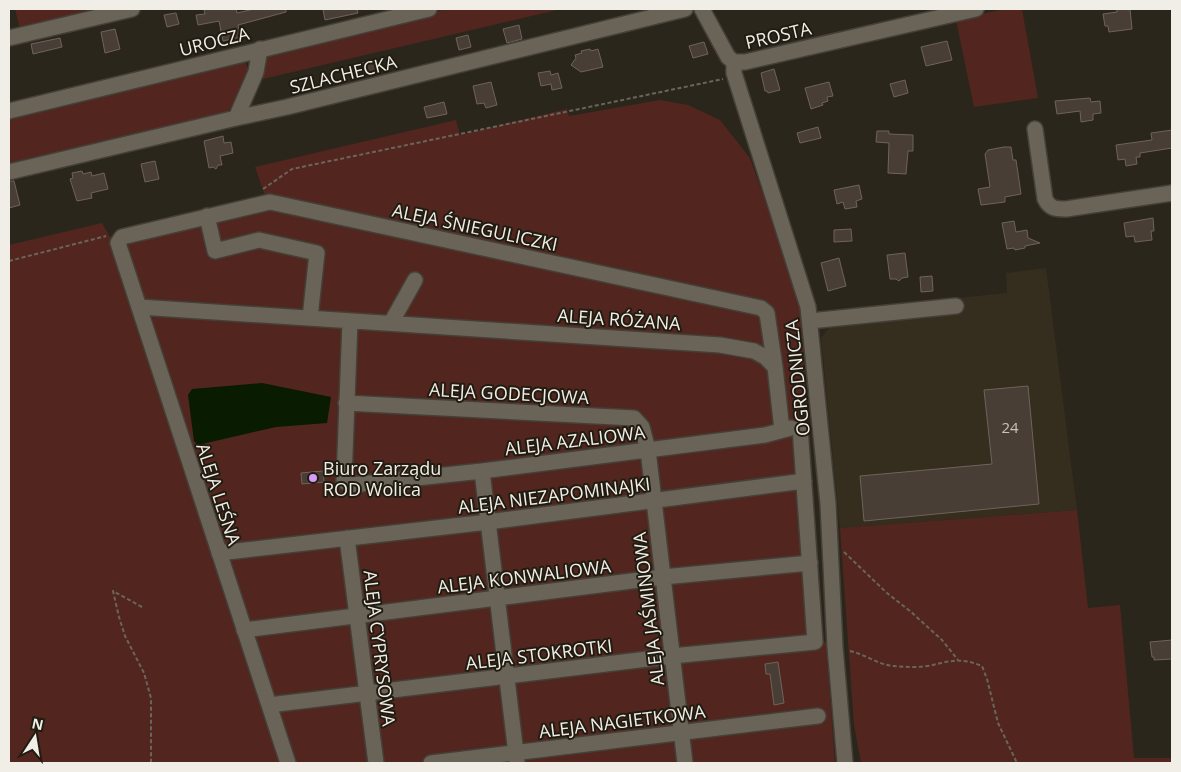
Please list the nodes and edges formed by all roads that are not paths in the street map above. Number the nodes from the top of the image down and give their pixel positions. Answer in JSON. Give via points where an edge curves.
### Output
{"nodes":[{"id":1,"x":132,"y":9,"type":"edge"},
{"id":2,"x":429,"y":9,"type":"edge"},
{"id":3,"x":685,"y":9,"type":"edge"},
{"id":4,"x":702,"y":9,"type":"edge"},
{"id":5,"x":976,"y":9,"type":"edge"},
{"id":6,"x":9,"y":38,"type":"edge"},
{"id":7,"x":260,"y":49,"type":"junction"},
{"id":8,"x":735,"y":69,"type":"junction"},
{"id":9,"x":9,"y":111,"type":"edge"},
{"id":10,"x":236,"y":118,"type":"junction"},
{"id":11,"x":1035,"y":129,"type":"dead end"},
{"id":12,"x":9,"y":172,"type":"edge"},
{"id":13,"x":1172,"y":193,"type":"edge"},
{"id":14,"x":206,"y":216,"type":"junction"},
{"id":15,"x":118,"y":235,"type":"joint"},
{"id":16,"x":415,"y":280,"type":"dead end"},
{"id":17,"x":956,"y":306,"type":"dead end"},
{"id":18,"x":139,"y":307,"type":"junction"},
{"id":19,"x":310,"y":318,"type":"junction"},
{"id":20,"x":350,"y":321,"type":"junction"},
{"id":21,"x":810,"y":321,"type":"junction"},
{"id":22,"x":391,"y":323,"type":"junction"},
{"id":23,"x":775,"y":366,"type":"junction"},
{"id":24,"x":346,"y":403,"type":"junction"},
{"id":25,"x":782,"y":430,"type":"junction"},
{"id":26,"x":648,"y":450,"type":"junction"},
{"id":27,"x":482,"y":471,"type":"junction"},
{"id":28,"x":804,"y":482,"type":"junction"},
{"id":29,"x":654,"y":501,"type":"junction"},
{"id":30,"x":488,"y":522,"type":"junction"},
{"id":31,"x":347,"y":538,"type":"junction"},
{"id":32,"x":219,"y":554,"type":"junction"},
{"id":33,"x":810,"y":563,"type":"junction"},
{"id":34,"x":663,"y":577,"type":"junction"},
{"id":35,"x":497,"y":599,"type":"junction"},
{"id":36,"x":358,"y":616,"type":"junction"},
{"id":37,"x":244,"y":630,"type":"junction"},
{"id":38,"x":672,"y":656,"type":"junction"},
{"id":39,"x":507,"y":677,"type":"junction"},
{"id":40,"x":368,"y":694,"type":"junction"},
{"id":41,"x":269,"y":705,"type":"junction"},
{"id":42,"x":818,"y":716,"type":"dead end"},
{"id":43,"x":681,"y":733,"type":"junction"},
{"id":44,"x":517,"y":758,"type":"edge"},
{"id":45,"x":288,"y":763,"type":"edge"},
{"id":46,"x":376,"y":763,"type":"edge"},
{"id":47,"x":431,"y":763,"type":"edge"},
{"id":48,"x":685,"y":763,"type":"edge"},
{"id":49,"x":845,"y":763,"type":"edge"}],
"edges":[{"from":1,"to":6,"type":"street"},
{"from":2,"to":7,"type":"street","name":"UROCZA"},
{"from":3,"to":10,"type":"street","name":"SZLACHECKA"},
{"from":4,"to":8,"type":"street","name":"OGRODNICZA"},
{"from":5,"to":8,"type":"street","name":"PROSTA","via":[[755,60]]},
{"from":7,"to":9,"type":"street","name":"UROCZA"},
{"from":7,"to":10,"type":"street","via":[[256,72]]},
{"from":8,"to":21,"type":"street","name":"OGRODNICZA"},
{"from":10,"to":12,"type":"street","name":"SZLACHECKA"},
{"from":11,"to":13,"type":"street","via":[[1045,199],[1053,208],[1066,209]]},
{"from":14,"to":15,"type":"street","name":"ALEJA ŚNIEGULICZKI"},
{"from":14,"to":19,"type":"street","via":[[215,251],[259,240],[317,253]]},
{"from":14,"to":23,"type":"street","name":"ALEJA ŚNIEGULICZKI","via":[[270,202],[761,308],[767,313]]},
{"from":15,"to":18,"type":"street","name":"ALEJA LEŚNA"},
{"from":16,"to":22,"type":"street"},
{"from":17,"to":21,"type":"street"},
{"from":18,"to":19,"type":"street","name":"ALEJA RÓŻANA"},
{"from":18,"to":32,"type":"street","name":"ALEJA LEŚNA"},
{"from":19,"to":20,"type":"street","name":"ALEJA RÓŻANA"},
{"from":20,"to":22,"type":"street","name":"ALEJA RÓŻANA"},
{"from":20,"to":24,"type":"street"},
{"from":21,"to":49,"type":"street","name":"OGRODNICZA","via":[[828,504]]},
{"from":22,"to":23,"type":"street","name":"ALEJA RÓŻANA","via":[[720,345],[754,351]]},
{"from":23,"to":25,"type":"street"},
{"from":24,"to":26,"type":"street","name":"ALEJA GODECJOWA","via":[[634,418],[642,427]]},
{"from":24,"to":27,"type":"street","name":"ALEJA AZALIOWA","via":[[346,484]]},
{"from":25,"to":26,"type":"street","name":"ALEJA AZALIOWA"},
{"from":25,"to":28,"type":"street","name":"ALEJA AZALIOWA","via":[[804,427]]},
{"from":26,"to":27,"type":"street","name":"ALEJA AZALIOWA"},
{"from":26,"to":29,"type":"street","name":"ALEJA JAŚMINOWA"},
{"from":27,"to":30,"type":"street"},
{"from":28,"to":29,"type":"street","name":"ALEJA NIEZAPOMINAJKI"},
{"from":28,"to":33,"type":"street"},
{"from":29,"to":30,"type":"street","name":"ALEJA NIEZAPOMINAJKI"},
{"from":29,"to":34,"type":"street","name":"ALEJA JAŚMINOWA"},
{"from":30,"to":31,"type":"street","name":"ALEJA NIEZAPOMINAJKI"},
{"from":30,"to":35,"type":"street"},
{"from":31,"to":32,"type":"street","name":"ALEJA NIEZAPOMINAJKI"},
{"from":31,"to":36,"type":"street","name":"ALEJA CYPRYSOWA"},
{"from":32,"to":37,"type":"street","name":"ALEJA LEŚNA"},
{"from":33,"to":34,"type":"street","name":"ALEJA KONWALIOWA"},
{"from":33,"to":38,"type":"street","name":"ALEJA STOKROTKI","via":[[815,642]]},
{"from":34,"to":35,"type":"street","name":"ALEJA KONWALIOWA"},
{"from":34,"to":38,"type":"street","name":"ALEJA JAŚMINOWA"},
{"from":35,"to":36,"type":"street","name":"ALEJA KONWALIOWA"},
{"from":35,"to":39,"type":"street"},
{"from":36,"to":37,"type":"street","name":"ALEJA KONWALIOWA"},
{"from":36,"to":40,"type":"street","name":"ALEJA CYPRYSOWA"},
{"from":37,"to":41,"type":"street","name":"ALEJA LEŚNA"},
{"from":38,"to":39,"type":"street","name":"ALEJA STOKROTKI"},
{"from":38,"to":43,"type":"street","name":"ALEJA JAŚMINOWA"},
{"from":39,"to":40,"type":"street","name":"ALEJA STOKROTKI"},
{"from":39,"to":44,"type":"street"},
{"from":40,"to":41,"type":"street","name":"ALEJA STOKROTKI"},
{"from":40,"to":46,"type":"street","name":"ALEJA CYPRYSOWA"},
{"from":41,"to":45,"type":"street","name":"ALEJA LEŚNA"},
{"from":42,"to":43,"type":"street","name":"ALEJA NAGIETKOWA"},
{"from":43,"to":44,"type":"street","name":"ALEJA NAGIETKOWA"},
{"from":43,"to":48,"type":"street","name":"ALEJA JAŚMINOWA"},
{"from":44,"to":47,"type":"street","name":"ALEJA NAGIETKOWA"}]}
